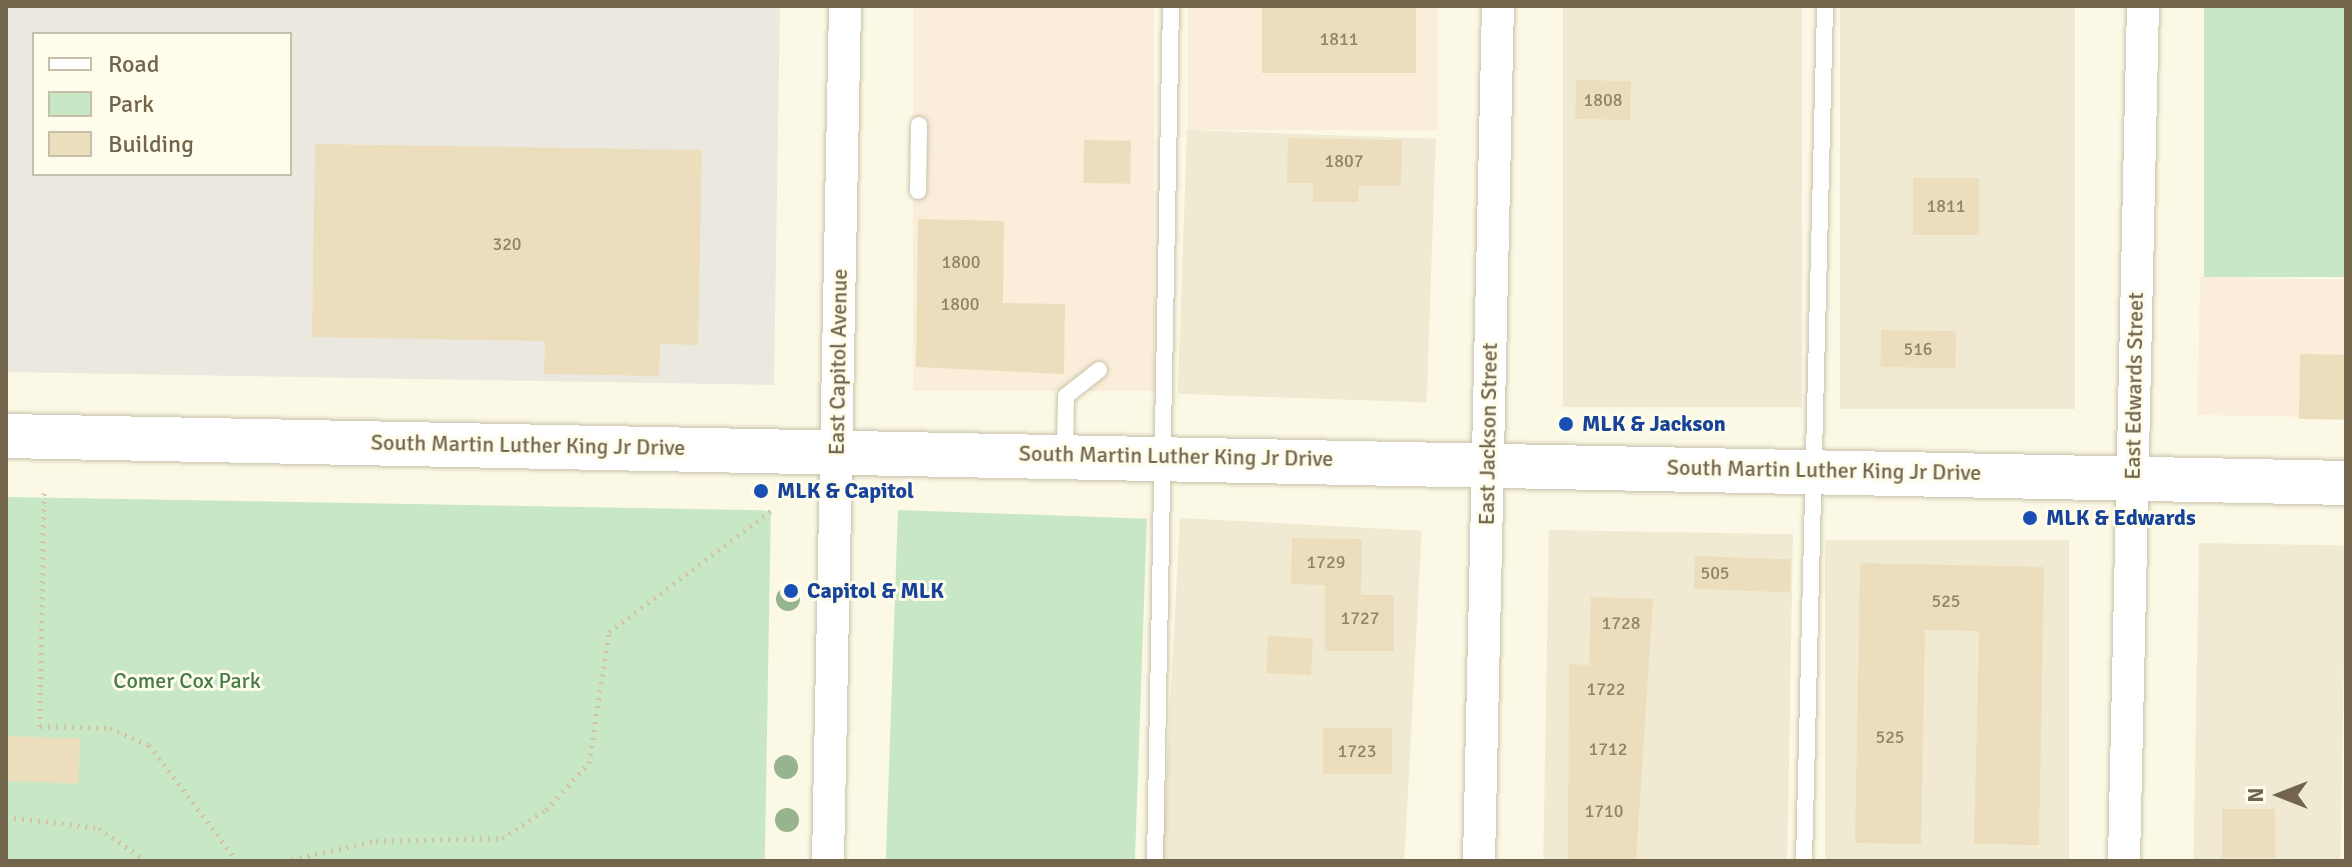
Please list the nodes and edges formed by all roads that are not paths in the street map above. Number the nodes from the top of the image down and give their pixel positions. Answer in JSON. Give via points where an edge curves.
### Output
{"nodes":[{"id":1,"x":845,"y":6,"type":"edge"},
{"id":2,"x":1171,"y":6,"type":"edge"},
{"id":3,"x":1498,"y":6,"type":"edge"},
{"id":4,"x":1825,"y":6,"type":"edge"},
{"id":5,"x":2143,"y":6,"type":"edge"},
{"id":6,"x":919,"y":125,"type":"dead end"},
{"id":7,"x":918,"y":191,"type":"dead end"},
{"id":8,"x":1099,"y":370,"type":"dead end"},
{"id":9,"x":6,"y":436,"type":"edge"},
{"id":10,"x":835,"y":450,"type":"junction"},
{"id":11,"x":1065,"y":453,"type":"junction"},
{"id":12,"x":1162,"y":454,"type":"junction"},
{"id":13,"x":1487,"y":464,"type":"junction"},
{"id":14,"x":1812,"y":470,"type":"junction"},
{"id":15,"x":2132,"y":477,"type":"junction"},
{"id":16,"x":2346,"y":483,"type":"edge"},
{"id":17,"x":828,"y":861,"type":"edge"},
{"id":18,"x":1155,"y":861,"type":"edge"},
{"id":19,"x":1479,"y":861,"type":"edge"},
{"id":20,"x":1804,"y":861,"type":"edge"},
{"id":21,"x":2124,"y":861,"type":"edge"}],
"edges":[{"from":1,"to":10,"type":"street","name":"East Capitol Avenue"},
{"from":2,"to":12,"type":"lane"},
{"from":3,"to":13,"type":"street","name":"East Jackson Street"},
{"from":4,"to":14,"type":"lane"},
{"from":5,"to":15,"type":"street","name":"East Edwards Street"},
{"from":6,"to":7,"type":"lane"},
{"from":8,"to":11,"type":"lane","via":[[1066,396]]},
{"from":9,"to":10,"type":"street","name":"South Martin Luther King Jr Drive"},
{"from":10,"to":11,"type":"street","name":"South Martin Luther King Jr Drive"},
{"from":10,"to":17,"type":"street","name":"East Capitol Avenue"},
{"from":11,"to":12,"type":"street","name":"South Martin Luther King Jr Drive"},
{"from":12,"to":13,"type":"street","name":"South Martin Luther King Jr Drive"},
{"from":12,"to":18,"type":"lane"},
{"from":13,"to":14,"type":"street","name":"South Martin Luther King Jr Drive"},
{"from":13,"to":19,"type":"street","name":"East Jackson Street"},
{"from":14,"to":15,"type":"street","name":"South Martin Luther King Jr Drive"},
{"from":14,"to":20,"type":"lane"},
{"from":15,"to":16,"type":"street","name":"South Martin Luther King Jr Drive"},
{"from":15,"to":21,"type":"street","name":"East Edwards Street"}]}
